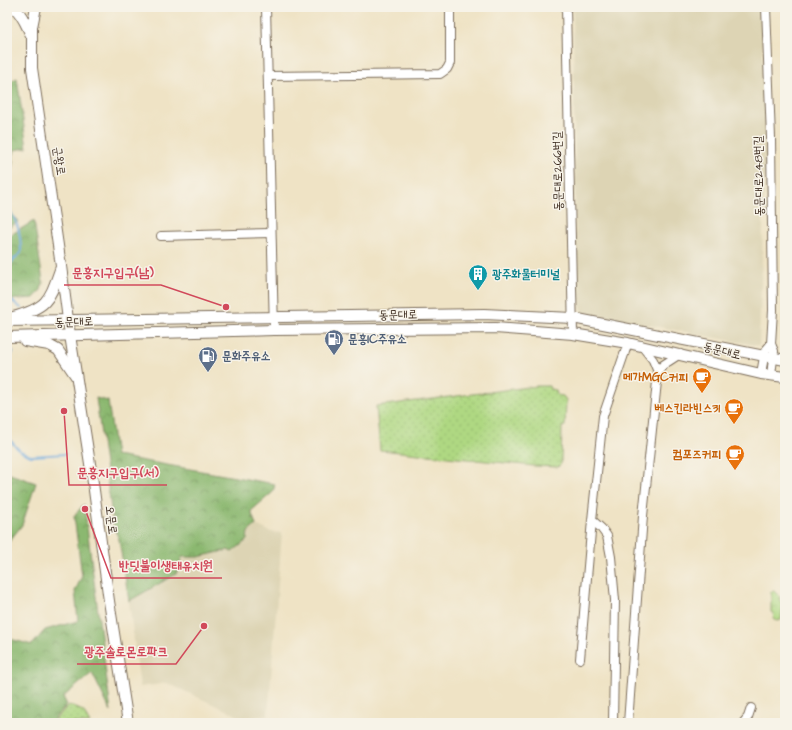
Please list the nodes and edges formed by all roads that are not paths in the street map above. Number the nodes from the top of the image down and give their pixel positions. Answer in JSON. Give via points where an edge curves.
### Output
{"nodes":[{"id":1,"x":13,"y":7,"type":"edge"},
{"id":2,"x":36,"y":7,"type":"edge"},
{"id":3,"x":266,"y":7,"type":"edge"},
{"id":4,"x":450,"y":7,"type":"edge"},
{"id":5,"x":566,"y":7,"type":"edge"},
{"id":6,"x":766,"y":7,"type":"edge"},
{"id":7,"x":32,"y":35,"type":"junction"},
{"id":8,"x":268,"y":76,"type":"junction"},
{"id":9,"x":271,"y":233,"type":"junction"},
{"id":10,"x":162,"y":236,"type":"dead end"},
{"id":11,"x":62,"y":266,"type":"junction"},
{"id":12,"x":392,"y":316,"type":"junction"},
{"id":13,"x":274,"y":317,"type":"junction"},
{"id":14,"x":573,"y":318,"type":"junction"},
{"id":15,"x":7,"y":320,"type":"edge"},
{"id":16,"x":68,"y":320,"type":"junction"},
{"id":17,"x":358,"y":329,"type":"junction"},
{"id":18,"x":274,"y":330,"type":"junction"},
{"id":19,"x":572,"y":334,"type":"junction"},
{"id":20,"x":70,"y":336,"type":"junction"},
{"id":21,"x":7,"y":337,"type":"edge"},
{"id":22,"x":628,"y":343,"type":"junction"},
{"id":23,"x":641,"y":345,"type":"junction"},
{"id":24,"x":680,"y":354,"type":"junction"},
{"id":25,"x":769,"y":357,"type":"junction"},
{"id":26,"x":785,"y":360,"type":"edge"},
{"id":27,"x":658,"y":372,"type":"junction"},
{"id":28,"x":766,"y":374,"type":"junction"},
{"id":29,"x":76,"y":376,"type":"junction"},
{"id":30,"x":785,"y":377,"type":"edge"},
{"id":31,"x":592,"y":520,"type":"junction"},
{"id":32,"x":580,"y":659,"type":"dead end"},
{"id":33,"x":751,"y":708,"type":"dead end"},
{"id":34,"x":128,"y":723,"type":"edge"},
{"id":35,"x":613,"y":723,"type":"edge"},
{"id":36,"x":628,"y":723,"type":"edge"},
{"id":37,"x":743,"y":723,"type":"edge"}],
"edges":[{"from":1,"to":7,"type":"main road","via":[[24,19]]},
{"from":2,"to":7,"type":"main road","name":"군왕로"},
{"from":3,"to":8,"type":"street"},
{"from":4,"to":8,"type":"street","via":[[450,63],[440,74]]},
{"from":5,"to":14,"type":"street","name":"동문대로266번길"},
{"from":6,"to":25,"type":"street","name":"동문대로248번길","via":[[771,138],[771,344],[774,351]]},
{"from":7,"to":11,"type":"main road","name":"군왕로","via":[[32,68]]},
{"from":8,"to":9,"type":"street"},
{"from":9,"to":10,"type":"street"},
{"from":9,"to":13,"type":"street"},
{"from":11,"to":15,"type":"main road","via":[[51,294],[43,306]]},
{"from":11,"to":16,"type":"main road","name":"군왕로"},
{"from":12,"to":13,"type":"main road","name":"동문대로"},
{"from":12,"to":14,"type":"main road","name":"동문대로","via":[[484,314]]},
{"from":12,"to":17,"type":"main road","via":[[383,321],[358,323]]},
{"from":13,"to":16,"type":"main road","name":"동문대로"},
{"from":13,"to":18,"type":"street"},
{"from":14,"to":19,"type":"street","name":"동문대로266번길"},
{"from":14,"to":25,"type":"main road","name":"동문대로"},
{"from":15,"to":16,"type":"main road","name":"동문대로"},
{"from":16,"to":20,"type":"main road","name":"오문로"},
{"from":17,"to":18,"type":"main road","name":"동문대로"},
{"from":17,"to":19,"type":"main road","name":"동문대로","via":[[495,328]]},
{"from":18,"to":20,"type":"main road","name":"동문대로"},
{"from":19,"to":22,"type":"main road","name":"동문대로"},
{"from":20,"to":21,"type":"main road","name":"동문대로"},
{"from":20,"to":29,"type":"main road","name":"오문로"},
{"from":21,"to":29,"type":"main road","via":[[49,345],[58,350]]},
{"from":22,"to":23,"type":"main road","name":"동문대로"},
{"from":22,"to":31,"type":"street","via":[[603,416]]},
{"from":23,"to":24,"type":"main road","name":"동문대로"},
{"from":23,"to":27,"type":"street"},
{"from":24,"to":27,"type":"street","via":[[663,365]]},
{"from":24,"to":28,"type":"main road","name":"동문대로"},
{"from":25,"to":26,"type":"main road","name":"동문대로"},
{"from":25,"to":28,"type":"street","name":"동문대로248번길"},
{"from":27,"to":36,"type":"street","via":[[643,516]]},
{"from":28,"to":30,"type":"main road","name":"동문대로"},
{"from":29,"to":34,"type":"main road","name":"오문로"},
{"from":31,"to":32,"type":"street"},
{"from":31,"to":35,"type":"street","via":[[607,536],[612,557],[615,600]]},
{"from":33,"to":37,"type":"street"}]}
